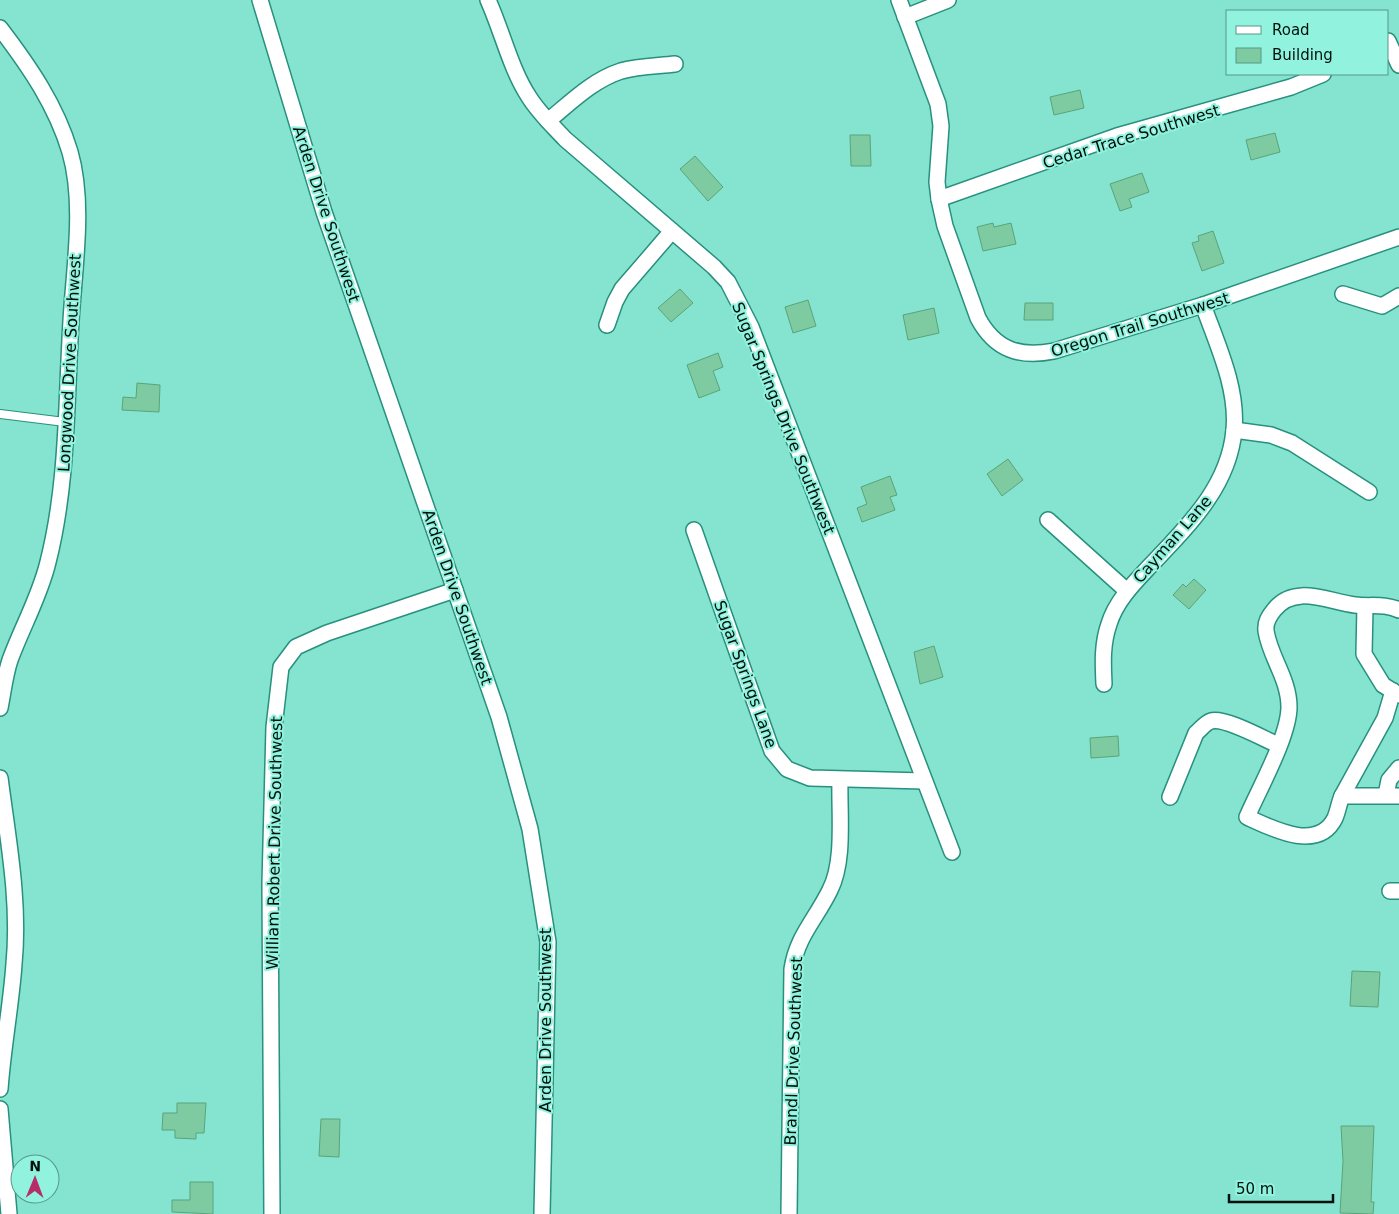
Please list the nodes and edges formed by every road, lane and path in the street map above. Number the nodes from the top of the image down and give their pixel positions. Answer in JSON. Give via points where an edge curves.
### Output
{"nodes":[{"id":1,"x":260,"y":0,"type":"edge"},
{"id":2,"x":488,"y":0,"type":"edge"},
{"id":3,"x":899,"y":0,"type":"edge"},
{"id":4,"x":948,"y":0,"type":"edge"},
{"id":5,"x":905,"y":17,"type":"junction"},
{"id":6,"x":0,"y":28,"type":"edge"},
{"id":7,"x":1389,"y":44,"type":"edge"},
{"id":8,"x":675,"y":64,"type":"dead end"},
{"id":9,"x":1399,"y":65,"type":"edge"},
{"id":10,"x":1321,"y":75,"type":"edge"},
{"id":11,"x":548,"y":121,"type":"junction"},
{"id":12,"x":939,"y":199,"type":"junction"},
{"id":13,"x":672,"y":231,"type":"junction"},
{"id":14,"x":1399,"y":238,"type":"edge"},
{"id":15,"x":1343,"y":294,"type":"dead end"},
{"id":16,"x":1399,"y":296,"type":"edge"},
{"id":17,"x":1203,"y":306,"type":"junction"},
{"id":18,"x":607,"y":325,"type":"dead end"},
{"id":19,"x":0,"y":414,"type":"edge"},
{"id":20,"x":65,"y":422,"type":"junction"},
{"id":21,"x":1234,"y":430,"type":"junction"},
{"id":22,"x":1369,"y":492,"type":"dead end"},
{"id":23,"x":1048,"y":520,"type":"dead end"},
{"id":24,"x":694,"y":530,"type":"dead end"},
{"id":25,"x":455,"y":590,"type":"junction"},
{"id":26,"x":1127,"y":591,"type":"junction"},
{"id":27,"x":1365,"y":606,"type":"junction"},
{"id":28,"x":1399,"y":610,"type":"edge"},
{"id":29,"x":1104,"y":684,"type":"dead end"},
{"id":30,"x":1396,"y":693,"type":"edge"},
{"id":31,"x":0,"y":708,"type":"edge"},
{"id":32,"x":1278,"y":745,"type":"junction"},
{"id":33,"x":1399,"y":768,"type":"edge"},
{"id":34,"x":0,"y":778,"type":"edge"},
{"id":35,"x":840,"y":780,"type":"junction"},
{"id":36,"x":924,"y":780,"type":"junction"},
{"id":37,"x":1393,"y":795,"type":"edge"},
{"id":38,"x":1342,"y":796,"type":"junction"},
{"id":39,"x":1170,"y":797,"type":"dead end"},
{"id":40,"x":952,"y":852,"type":"dead end"},
{"id":41,"x":0,"y":1089,"type":"edge"},
{"id":42,"x":0,"y":1109,"type":"edge"},
{"id":43,"x":9,"y":1214,"type":"edge"},
{"id":44,"x":272,"y":1214,"type":"edge"},
{"id":45,"x":542,"y":1214,"type":"edge"},
{"id":46,"x":790,"y":1214,"type":"edge"}],
"edges":[{"from":1,"to":25,"type":"street","name":"Arden Drive Southwest","via":[[324,212]]},
{"from":2,"to":11,"type":"street","name":"Sugar Springs Drive Southwest","via":[[521,81]]},
{"from":3,"to":5,"type":"street","name":"Oregon Trail Southwest"},
{"from":4,"to":5,"type":"street"},
{"from":5,"to":12,"type":"street","name":"Oregon Trail Southwest","via":[[940,114],[936,182]]},
{"from":6,"to":20,"type":"street","name":"Longwood Drive Southwest","via":[[43,89],[62,131],[74,169],[78,197]]},
{"from":7,"to":9,"type":"street"},
{"from":8,"to":11,"type":"street","via":[[623,70],[610,75],[584,91]]},
{"from":10,"to":12,"type":"street","name":"Cedar Trace Southwest","via":[[1291,87],[1118,136]]},
{"from":11,"to":13,"type":"street","name":"Sugar Springs Drive Southwest"},
{"from":12,"to":17,"type":"street","name":"Oregon Trail Southwest","via":[[945,226],[978,318],[986,332],[1001,346],[1037,354],[1054,351]]},
{"from":13,"to":18,"type":"street","via":[[622,289]]},
{"from":13,"to":36,"type":"street","name":"Sugar Springs Drive Southwest","via":[[702,254],[728,282],[751,327]]},
{"from":14,"to":17,"type":"street","name":"Oregon Trail Southwest"},
{"from":15,"to":16,"type":"street","via":[[1382,306]]},
{"from":17,"to":21,"type":"street","name":"Cayman Lane","via":[[1230,383]]},
{"from":19,"to":20,"type":"lane"},
{"from":20,"to":31,"type":"street","name":"Longwood Drive Southwest","via":[[66,461],[58,521],[45,573],[9,661]]},
{"from":21,"to":22,"type":"street","via":[[1292,443]]},
{"from":21,"to":26,"type":"street","name":"Cayman Lane","via":[[1224,469],[1206,504]]},
{"from":23,"to":26,"type":"street"},
{"from":24,"to":35,"type":"street","name":"Sugar Springs Lane","via":[[772,751],[787,769],[810,778]]},
{"from":25,"to":44,"type":"street","name":"William Robert Drive Southwest","via":[[327,633],[296,647],[281,667],[274,728],[270,884]]},
{"from":25,"to":45,"type":"street","name":"Arden Drive Southwest","via":[[499,717],[530,829],[544,907],[548,942]]},
{"from":26,"to":29,"type":"street","name":"Cayman Lane","via":[[1109,623],[1105,639]]},
{"from":27,"to":28,"type":"street","via":[[1388,604]]},
{"from":27,"to":30,"type":"street","via":[[1364,654],[1383,685]]},
{"from":27,"to":32,"type":"street","via":[[1304,595],[1293,596],[1281,601],[1268,618],[1266,631],[1287,690],[1289,708]]},
{"from":30,"to":38,"type":"street"},
{"from":32,"to":38,"type":"street","via":[[1247,817],[1284,833],[1309,836],[1321,832],[1334,820]]},
{"from":32,"to":39,"type":"street","via":[[1223,721],[1204,725],[1196,734]]},
{"from":33,"to":37,"type":"street","via":[[1389,780]]},
{"from":34,"to":41,"type":"street","via":[[12,850],[14,895],[14,963]]},
{"from":35,"to":36,"type":"street","name":"Sugar Springs Lane"},
{"from":35,"to":46,"type":"street","name":"Brandl Drive Southwest","via":[[838,870],[794,952],[792,969]]},
{"from":36,"to":40,"type":"street","name":"Sugar Springs Drive Southwest"},
{"from":37,"to":38,"type":"street"},
{"from":42,"to":43,"type":"street"}]}
